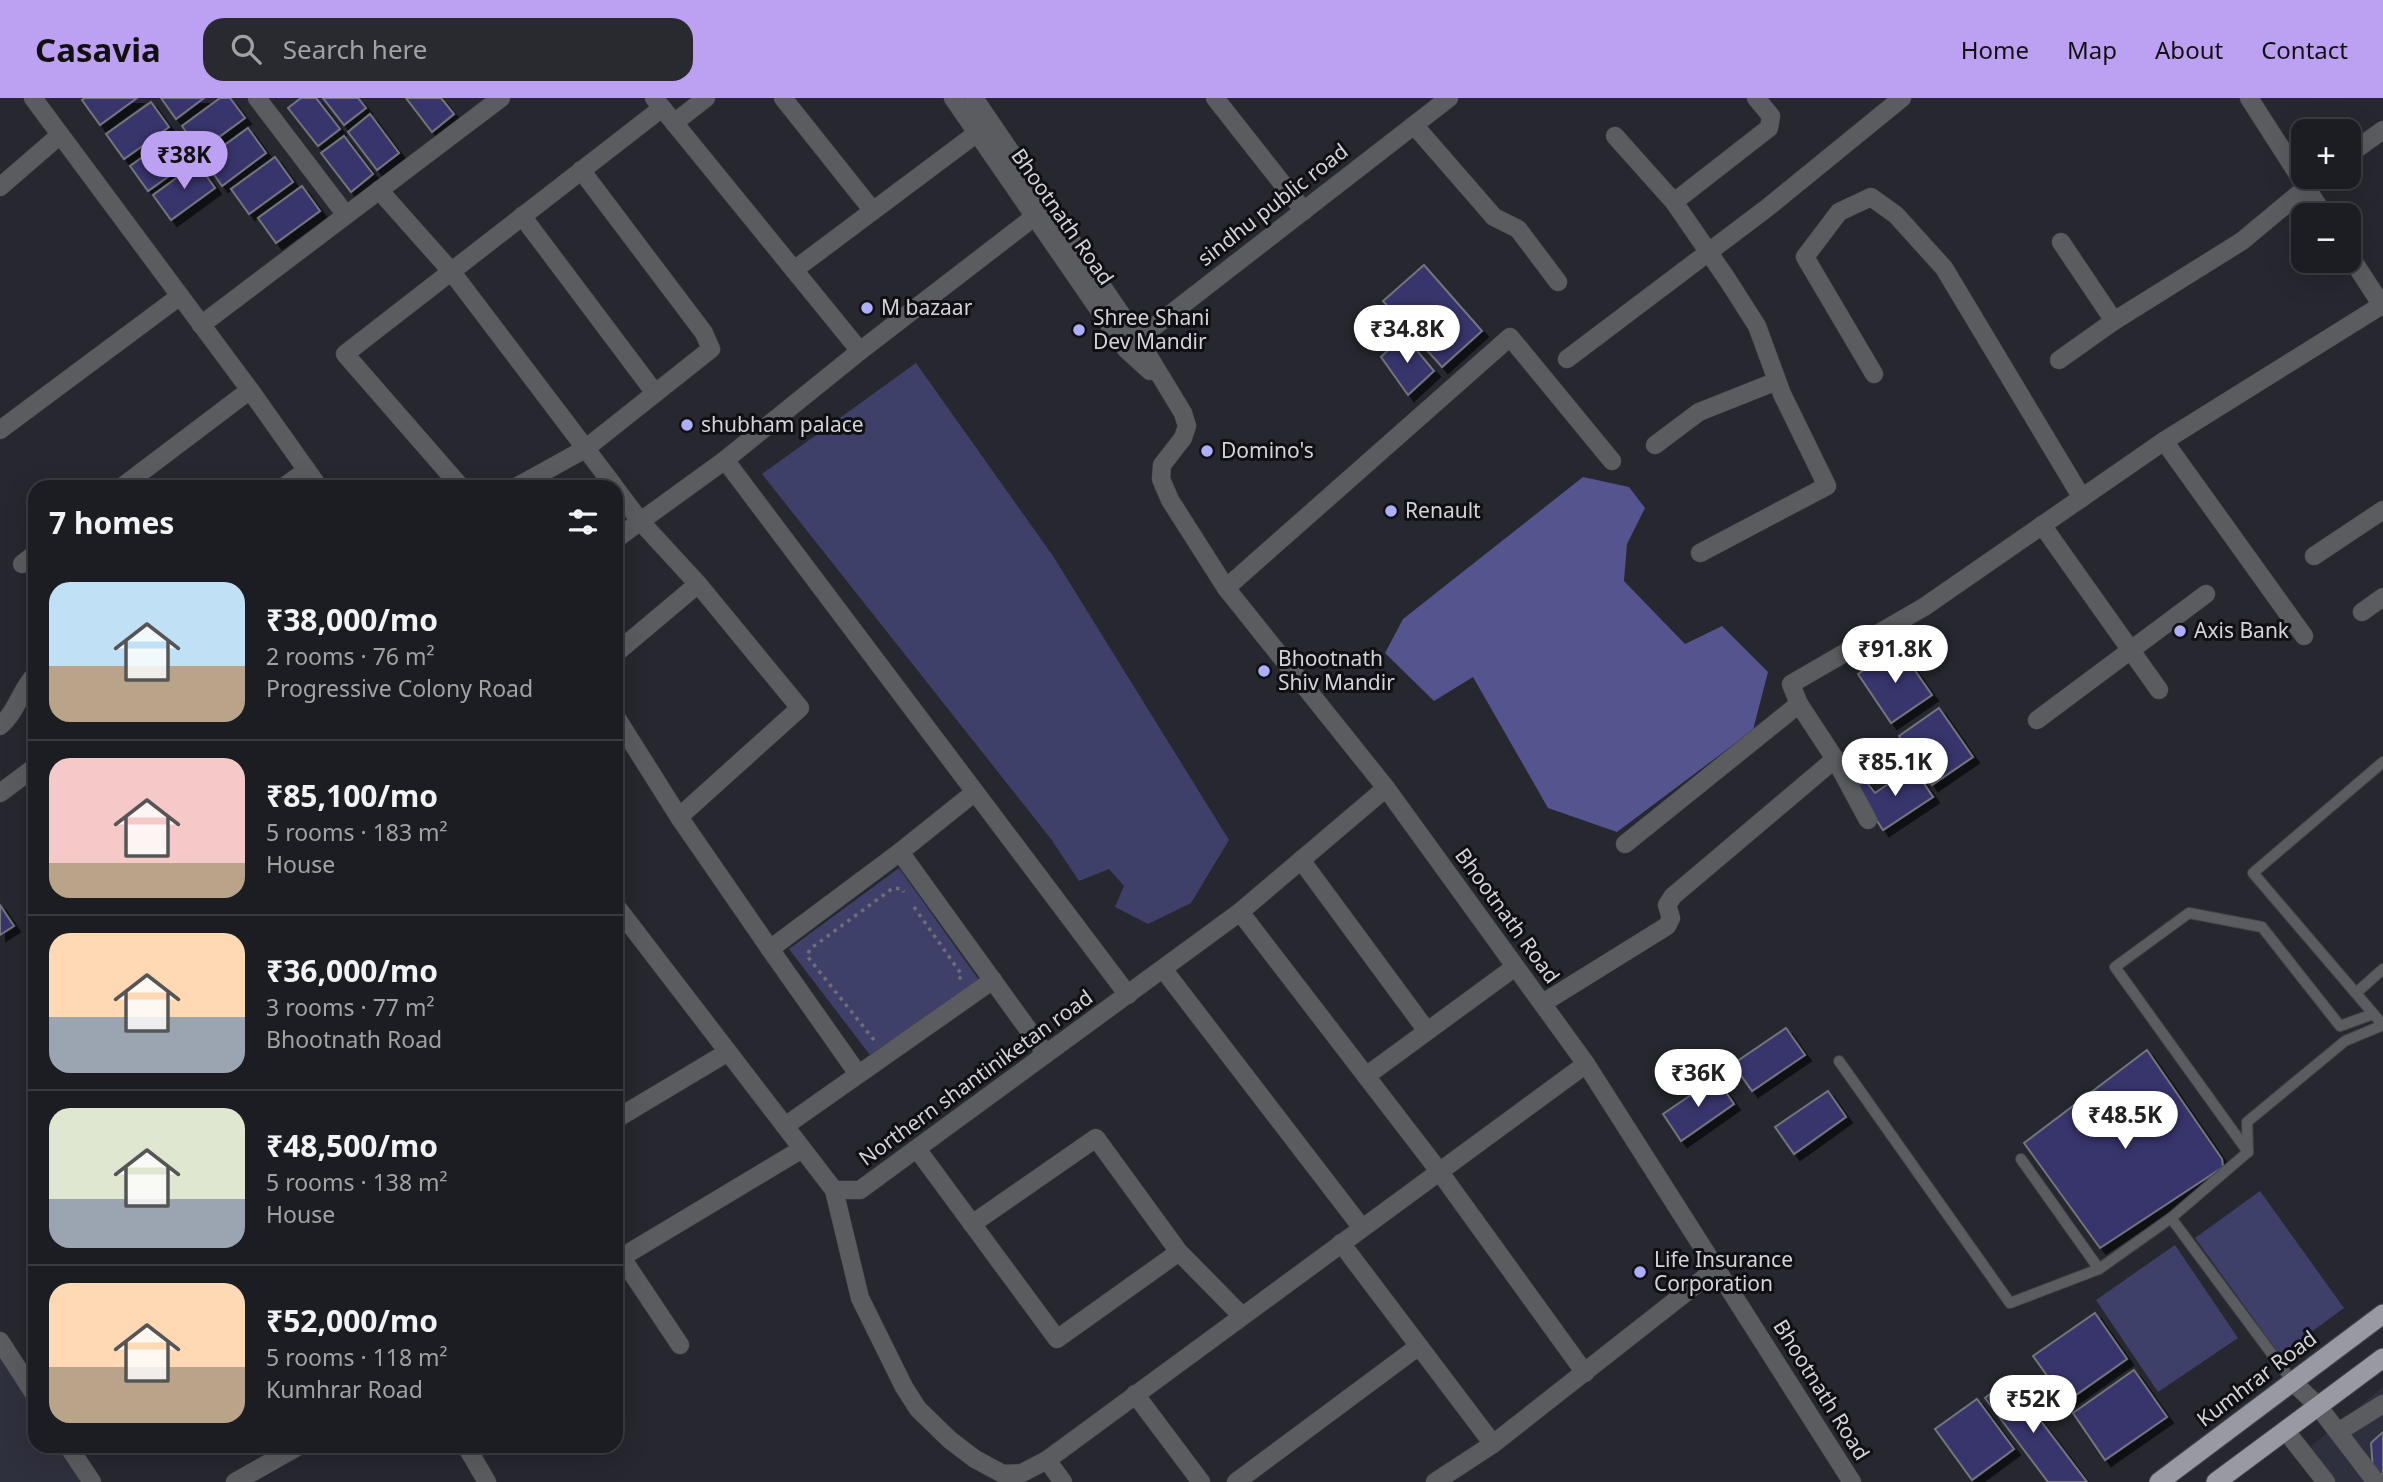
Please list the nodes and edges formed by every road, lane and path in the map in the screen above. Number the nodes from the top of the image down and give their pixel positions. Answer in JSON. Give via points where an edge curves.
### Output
{"nodes":[{"id":1,"x":33,"y":98,"type":"edge"},
{"id":2,"x":501,"y":98,"type":"edge"},
{"id":3,"x":706,"y":98,"type":"edge"},
{"id":4,"x":783,"y":98,"type":"edge"},
{"id":5,"x":953,"y":98,"type":"edge"},
{"id":6,"x":974,"y":98,"type":"edge"},
{"id":7,"x":1449,"y":98,"type":"edge"},
{"id":8,"x":1756,"y":98,"type":"edge"},
{"id":9,"x":1902,"y":98,"type":"edge"},
{"id":10,"x":2249,"y":98,"type":"edge"},
{"id":11,"x":1219,"y":99,"type":"edge"},
{"id":12,"x":268,"y":102,"type":"edge"},
{"id":13,"x":658,"y":103,"type":"edge"},
{"id":14,"x":674,"y":123,"type":"junction"},
{"id":15,"x":1414,"y":125,"type":"junction"},
{"id":16,"x":2383,"y":130,"type":"edge"},
{"id":17,"x":977,"y":133,"type":"junction"},
{"id":18,"x":60,"y":135,"type":"junction"},
{"id":19,"x":1615,"y":136,"type":"dead end"},
{"id":20,"x":2361,"y":146,"type":"edge"},
{"id":21,"x":2291,"y":153,"type":"edge"},
{"id":22,"x":581,"y":170,"type":"junction"},
{"id":23,"x":0,"y":187,"type":"edge"},
{"id":24,"x":2305,"y":189,"type":"edge"},
{"id":25,"x":379,"y":190,"type":"junction"},
{"id":26,"x":1674,"y":202,"type":"junction"},
{"id":27,"x":873,"y":211,"type":"junction"},
{"id":28,"x":1304,"y":211,"type":"junction"},
{"id":29,"x":346,"y":215,"type":"junction"},
{"id":30,"x":1042,"y":215,"type":"junction"},
{"id":31,"x":522,"y":216,"type":"junction"},
{"id":32,"x":2061,"y":242,"type":"dead end"},
{"id":33,"x":1708,"y":253,"type":"junction"},
{"id":34,"x":2361,"y":266,"type":"edge"},
{"id":35,"x":794,"y":270,"type":"junction"},
{"id":36,"x":451,"y":271,"type":"junction"},
{"id":37,"x":2376,"y":281,"type":"edge"},
{"id":38,"x":1558,"y":282,"type":"dead end"},
{"id":39,"x":180,"y":296,"type":"junction"},
{"id":40,"x":2382,"y":306,"type":"edge"},
{"id":41,"x":2114,"y":321,"type":"junction"},
{"id":42,"x":201,"y":325,"type":"junction"},
{"id":43,"x":1132,"y":344,"type":"junction"},
{"id":44,"x":860,"y":351,"type":"junction"},
{"id":45,"x":1567,"y":359,"type":"dead end"},
{"id":46,"x":2059,"y":360,"type":"dead end"},
{"id":47,"x":1874,"y":374,"type":"dead end"},
{"id":48,"x":1777,"y":381,"type":"junction"},
{"id":49,"x":250,"y":390,"type":"junction"},
{"id":50,"x":655,"y":393,"type":"junction"},
{"id":51,"x":0,"y":430,"type":"edge"},
{"id":52,"x":2164,"y":441,"type":"junction"},
{"id":53,"x":1654,"y":445,"type":"dead end"},
{"id":54,"x":585,"y":449,"type":"junction"},
{"id":55,"x":724,"y":460,"type":"junction"},
{"id":56,"x":1612,"y":461,"type":"dead end"},
{"id":57,"x":307,"y":470,"type":"junction"},
{"id":58,"x":131,"y":480,"type":"edge"},
{"id":59,"x":293,"y":480,"type":"edge"},
{"id":60,"x":313,"y":480,"type":"edge"},
{"id":61,"x":455,"y":480,"type":"edge"},
{"id":62,"x":529,"y":480,"type":"edge"},
{"id":63,"x":609,"y":480,"type":"edge"},
{"id":64,"x":2082,"y":498,"type":"junction"},
{"id":65,"x":623,"y":499,"type":"edge"},
{"id":66,"x":2383,"y":510,"type":"edge"},
{"id":67,"x":640,"y":521,"type":"junction"},
{"id":68,"x":2042,"y":525,"type":"junction"},
{"id":69,"x":623,"y":534,"type":"edge"},
{"id":70,"x":1700,"y":553,"type":"dead end"},
{"id":71,"x":2314,"y":556,"type":"dead end"},
{"id":72,"x":698,"y":584,"type":"junction"},
{"id":73,"x":1226,"y":588,"type":"junction"},
{"id":74,"x":2206,"y":594,"type":"dead end"},
{"id":75,"x":2383,"y":597,"type":"edge"},
{"id":76,"x":2362,"y":612,"type":"dead end"},
{"id":77,"x":2304,"y":636,"type":"dead end"},
{"id":78,"x":623,"y":647,"type":"edge"},
{"id":79,"x":2132,"y":651,"type":"junction"},
{"id":80,"x":28,"y":682,"type":"edge"},
{"id":81,"x":2159,"y":690,"type":"dead end"},
{"id":82,"x":1800,"y":704,"type":"junction"},
{"id":83,"x":2037,"y":720,"type":"dead end"},
{"id":84,"x":0,"y":726,"type":"edge"},
{"id":85,"x":623,"y":728,"type":"edge"},
{"id":86,"x":1835,"y":760,"type":"junction"},
{"id":87,"x":2383,"y":762,"type":"edge"},
{"id":88,"x":28,"y":772,"type":"edge"},
{"id":89,"x":1386,"y":788,"type":"junction"},
{"id":90,"x":975,"y":792,"type":"junction"},
{"id":91,"x":0,"y":793,"type":"edge"},
{"id":92,"x":680,"y":817,"type":"junction"},
{"id":93,"x":1868,"y":820,"type":"dead end"},
{"id":94,"x":1625,"y":844,"type":"dead end"},
{"id":95,"x":900,"y":852,"type":"junction"},
{"id":96,"x":1301,"y":860,"type":"junction"},
{"id":97,"x":1240,"y":912,"type":"junction"},
{"id":98,"x":623,"y":915,"type":"edge"},
{"id":99,"x":770,"y":949,"type":"junction"},
{"id":100,"x":1516,"y":967,"type":"junction"},
{"id":101,"x":1163,"y":969,"type":"junction"},
{"id":102,"x":2383,"y":969,"type":"edge"},
{"id":103,"x":993,"y":981,"type":"junction"},
{"id":104,"x":956,"y":983,"type":"dead end"},
{"id":105,"x":2356,"y":993,"type":"junction"},
{"id":106,"x":1128,"y":995,"type":"junction"},
{"id":107,"x":1544,"y":1003,"type":"junction"},
{"id":108,"x":2373,"y":1014,"type":"junction"},
{"id":109,"x":2383,"y":1025,"type":"edge"},
{"id":110,"x":1427,"y":1031,"type":"junction"},
{"id":111,"x":876,"y":1041,"type":"dead end"},
{"id":112,"x":728,"y":1052,"type":"junction"},
{"id":113,"x":1046,"y":1054,"type":"junction"},
{"id":114,"x":1839,"y":1061,"type":"dead end"},
{"id":115,"x":1586,"y":1064,"type":"junction"},
{"id":116,"x":858,"y":1074,"type":"junction"},
{"id":117,"x":1366,"y":1076,"type":"junction"},
{"id":118,"x":623,"y":1115,"type":"edge"},
{"id":119,"x":785,"y":1126,"type":"junction"},
{"id":120,"x":803,"y":1149,"type":"junction"},
{"id":121,"x":917,"y":1149,"type":"junction"},
{"id":122,"x":2248,"y":1152,"type":"junction"},
{"id":123,"x":2021,"y":1159,"type":"dead end"},
{"id":124,"x":1439,"y":1171,"type":"junction"},
{"id":125,"x":834,"y":1190,"type":"junction"},
{"id":126,"x":2171,"y":1218,"type":"junction"},
{"id":127,"x":972,"y":1224,"type":"junction"},
{"id":128,"x":1362,"y":1227,"type":"junction"},
{"id":129,"x":1341,"y":1243,"type":"junction"},
{"id":130,"x":623,"y":1251,"type":"edge"},
{"id":131,"x":1179,"y":1252,"type":"junction"},
{"id":132,"x":623,"y":1259,"type":"edge"},
{"id":133,"x":1717,"y":1268,"type":"junction"},
{"id":134,"x":2099,"y":1269,"type":"junction"},
{"id":135,"x":2383,"y":1314,"type":"edge"},
{"id":136,"x":1242,"y":1316,"type":"junction"},
{"id":137,"x":0,"y":1341,"type":"edge"},
{"id":138,"x":680,"y":1345,"type":"dead end"},
{"id":139,"x":1419,"y":1346,"type":"junction"},
{"id":140,"x":2383,"y":1357,"type":"edge"},
{"id":141,"x":1585,"y":1373,"type":"junction"},
{"id":142,"x":2292,"y":1381,"type":"junction"},
{"id":143,"x":28,"y":1384,"type":"edge"},
{"id":144,"x":1135,"y":1394,"type":"junction"},
{"id":145,"x":2383,"y":1404,"type":"edge"},
{"id":146,"x":2318,"y":1406,"type":"junction"},
{"id":147,"x":2285,"y":1430,"type":"junction"},
{"id":148,"x":2338,"y":1432,"type":"junction"},
{"id":149,"x":1493,"y":1444,"type":"junction"},
{"id":150,"x":73,"y":1453,"type":"edge"},
{"id":151,"x":287,"y":1453,"type":"edge"},
{"id":152,"x":470,"y":1453,"type":"edge"},
{"id":153,"x":1047,"y":1460,"type":"junction"},
{"id":154,"x":92,"y":1482,"type":"edge"},
{"id":155,"x":235,"y":1482,"type":"edge"},
{"id":156,"x":487,"y":1482,"type":"edge"},
{"id":157,"x":1063,"y":1482,"type":"edge"},
{"id":158,"x":1201,"y":1482,"type":"edge"},
{"id":159,"x":1236,"y":1482,"type":"edge"},
{"id":160,"x":1435,"y":1482,"type":"edge"},
{"id":161,"x":1852,"y":1482,"type":"edge"},
{"id":162,"x":2159,"y":1482,"type":"edge"},
{"id":163,"x":2216,"y":1482,"type":"edge"},
{"id":164,"x":2326,"y":1482,"type":"edge"},
{"id":165,"x":2376,"y":1482,"type":"edge"}],
"edges":[{"from":1,"to":18,"type":"street"},
{"from":2,"to":25,"type":"street"},
{"from":3,"to":14,"type":"street"},
{"from":4,"to":27,"type":"street"},
{"from":5,"to":17,"type":"street","name":"Bhootnath Road"},
{"from":6,"to":30,"type":"street","name":"Bhootnath Road"},
{"from":7,"to":15,"type":"street","name":"sindhu public road"},
{"from":8,"to":26,"type":"street","via":[[1771,116],[1769,128]]},
{"from":9,"to":33,"type":"street"},
{"from":10,"to":21,"type":"street"},
{"from":11,"to":28,"type":"street"},
{"from":12,"to":29,"type":"street"},
{"from":13,"to":14,"type":"street"},
{"from":13,"to":22,"type":"street"},
{"from":14,"to":35,"type":"street"},
{"from":15,"to":28,"type":"street","name":"sindhu public road"},
{"from":15,"to":38,"type":"street","via":[[1494,217],[1518,229]]},
{"from":16,"to":20,"type":"street"},
{"from":17,"to":27,"type":"street"},
{"from":17,"to":30,"type":"street","name":"Bhootnath Road"},
{"from":18,"to":23,"type":"street"},
{"from":18,"to":39,"type":"street"},
{"from":19,"to":26,"type":"street"},
{"from":22,"to":31,"type":"street"},
{"from":22,"to":50,"type":"street","via":[[704,333],[711,349]]},
{"from":24,"to":41,"type":"street","via":[[2242,241]]},
{"from":25,"to":29,"type":"street"},
{"from":25,"to":36,"type":"street"},
{"from":26,"to":33,"type":"street"},
{"from":27,"to":35,"type":"street"},
{"from":28,"to":43,"type":"street","name":"sindhu public road"},
{"from":29,"to":42,"type":"street"},
{"from":30,"to":43,"type":"street","name":"Bhootnath Road"},
{"from":30,"to":44,"type":"street"},
{"from":31,"to":36,"type":"street"},
{"from":31,"to":50,"type":"street"},
{"from":32,"to":41,"type":"street"},
{"from":33,"to":45,"type":"street"},
{"from":33,"to":48,"type":"street","via":[[1758,326]]},
{"from":34,"to":37,"type":"street"},
{"from":35,"to":44,"type":"street"},
{"from":36,"to":54,"type":"street"},
{"from":36,"to":61,"type":"street","via":[[345,354]]},
{"from":37,"to":40,"type":"street"},
{"from":39,"to":42,"type":"street"},
{"from":39,"to":51,"type":"street"},
{"from":40,"to":52,"type":"street"},
{"from":41,"to":46,"type":"street"},
{"from":42,"to":49,"type":"street"},
{"from":43,"to":73,"type":"street","name":"Bhootnath Road","via":[[1183,413],[1187,426],[1162,465],[1161,479]]},
{"from":44,"to":55,"type":"street"},
{"from":47,"to":64,"type":"street","via":[[1805,257],[1839,212],[1871,197],[1896,215],[1944,268]]},
{"from":48,"to":53,"type":"street","via":[[1699,412]]},
{"from":48,"to":70,"type":"street","via":[[1827,486]]},
{"from":49,"to":57,"type":"street"},
{"from":49,"to":58,"type":"street"},
{"from":50,"to":54,"type":"street"},
{"from":52,"to":64,"type":"street"},
{"from":52,"to":77,"type":"street"},
{"from":54,"to":62,"type":"street"},
{"from":54,"to":63,"type":"street"},
{"from":55,"to":67,"type":"street"},
{"from":55,"to":90,"type":"street"},
{"from":56,"to":73,"type":"street","via":[[1510,337]]},
{"from":57,"to":59,"type":"street"},
{"from":57,"to":60,"type":"street"},
{"from":64,"to":68,"type":"street"},
{"from":65,"to":67,"type":"street"},
{"from":66,"to":71,"type":"street"},
{"from":67,"to":69,"type":"street"},
{"from":67,"to":72,"type":"street"},
{"from":68,"to":79,"type":"street"},
{"from":68,"to":82,"type":"street","via":[[1924,607],[1791,684]]},
{"from":72,"to":78,"type":"street"},
{"from":72,"to":92,"type":"street","via":[[800,708]]},
{"from":73,"to":89,"type":"street","name":"Bhootnath Road"},
{"from":74,"to":79,"type":"street"},
{"from":75,"to":76,"type":"street"},
{"from":79,"to":81,"type":"street"},
{"from":79,"to":83,"type":"street"},
{"from":80,"to":84,"type":"street","via":[[14,712]]},
{"from":82,"to":86,"type":"street"},
{"from":82,"to":94,"type":"street"},
{"from":85,"to":92,"type":"street"},
{"from":86,"to":93,"type":"street"},
{"from":86,"to":107,"type":"street","via":[[1673,897],[1667,905],[1671,918],[1667,926]]},
{"from":87,"to":105,"type":"lane","via":[[2253,873]]},
{"from":88,"to":91,"type":"street"},
{"from":89,"to":96,"type":"street","name":"Northern shantiniketan road"},
{"from":89,"to":100,"type":"street","name":"Bhootnath Road"},
{"from":90,"to":95,"type":"street"},
{"from":90,"to":106,"type":"street"},
{"from":92,"to":99,"type":"street"},
{"from":95,"to":99,"type":"street"},
{"from":95,"to":103,"type":"street"},
{"from":96,"to":97,"type":"street","name":"Northern shantiniketan road"},
{"from":96,"to":110,"type":"street"},
{"from":97,"to":101,"type":"street","name":"Northern shantiniketan road"},
{"from":97,"to":117,"type":"street"},
{"from":98,"to":112,"type":"street"},
{"from":99,"to":116,"type":"street"},
{"from":100,"to":107,"type":"street","name":"Bhootnath Road"},
{"from":100,"to":110,"type":"street"},
{"from":101,"to":106,"type":"street","name":"Northern shantiniketan road"},
{"from":101,"to":128,"type":"street"},
{"from":102,"to":105,"type":"lane"},
{"from":103,"to":113,"type":"street"},
{"from":103,"to":116,"type":"street"},
{"from":104,"to":111,"type":"path","via":[[962,975],[902,889],[893,888],[810,949],[807,956]]},
{"from":105,"to":108,"type":"lane"},
{"from":106,"to":113,"type":"street","name":"Northern shantiniketan road"},
{"from":107,"to":115,"type":"street","name":"Bhootnath Road"},
{"from":108,"to":109,"type":"lane"},
{"from":108,"to":122,"type":"lane","via":[[2340,1026],[2262,927],[2189,912],[2115,967]]},
{"from":109,"to":122,"type":"lane","via":[[2345,1041],[2247,1122]]},
{"from":110,"to":117,"type":"street"},
{"from":112,"to":118,"type":"street"},
{"from":112,"to":119,"type":"street"},
{"from":113,"to":121,"type":"street","name":"Northern shantiniketan road"},
{"from":114,"to":134,"type":"lane","via":[[2011,1303]]},
{"from":115,"to":124,"type":"street"},
{"from":115,"to":133,"type":"street","name":"Bhootnath Road"},
{"from":116,"to":119,"type":"street"},
{"from":117,"to":124,"type":"street"},
{"from":119,"to":120,"type":"street"},
{"from":120,"to":125,"type":"street"},
{"from":120,"to":130,"type":"street"},
{"from":121,"to":125,"type":"street","name":"Northern shantiniketan road","via":[[860,1190]]},
{"from":121,"to":127,"type":"street"},
{"from":122,"to":126,"type":"lane"},
{"from":123,"to":134,"type":"lane"},
{"from":124,"to":128,"type":"street"},
{"from":124,"to":141,"type":"street"},
{"from":125,"to":153,"type":"street","via":[[860,1298],[918,1409],[975,1460],[1003,1474],[1022,1473]]},
{"from":126,"to":134,"type":"lane"},
{"from":126,"to":142,"type":"lane"},
{"from":127,"to":131,"type":"street","via":[[1096,1138]]},
{"from":127,"to":131,"type":"street","via":[[1057,1339]]},
{"from":128,"to":129,"type":"street"},
{"from":129,"to":136,"type":"street"},
{"from":129,"to":139,"type":"street"},
{"from":131,"to":136,"type":"street"},
{"from":132,"to":138,"type":"street"},
{"from":133,"to":141,"type":"street"},
{"from":133,"to":161,"type":"street","name":"Bhootnath Road"},
{"from":135,"to":142,"type":"highway","name":"Kumhrar Road"},
{"from":136,"to":144,"type":"street"},
{"from":137,"to":143,"type":"street"},
{"from":139,"to":149,"type":"street"},
{"from":139,"to":159,"type":"street"},
{"from":140,"to":146,"type":"highway"},
{"from":141,"to":149,"type":"street"},
{"from":142,"to":146,"type":"street"},
{"from":142,"to":162,"type":"highway","name":"Kumhrar Road"},
{"from":144,"to":153,"type":"street"},
{"from":144,"to":158,"type":"street"},
{"from":145,"to":148,"type":"street"},
{"from":146,"to":147,"type":"highway"},
{"from":146,"to":148,"type":"street"},
{"from":147,"to":163,"type":"highway"},
{"from":147,"to":164,"type":"street"},
{"from":148,"to":165,"type":"street"},
{"from":149,"to":160,"type":"street"},
{"from":150,"to":154,"type":"street"},
{"from":151,"to":155,"type":"street"},
{"from":152,"to":156,"type":"street"},
{"from":153,"to":157,"type":"street"}]}
